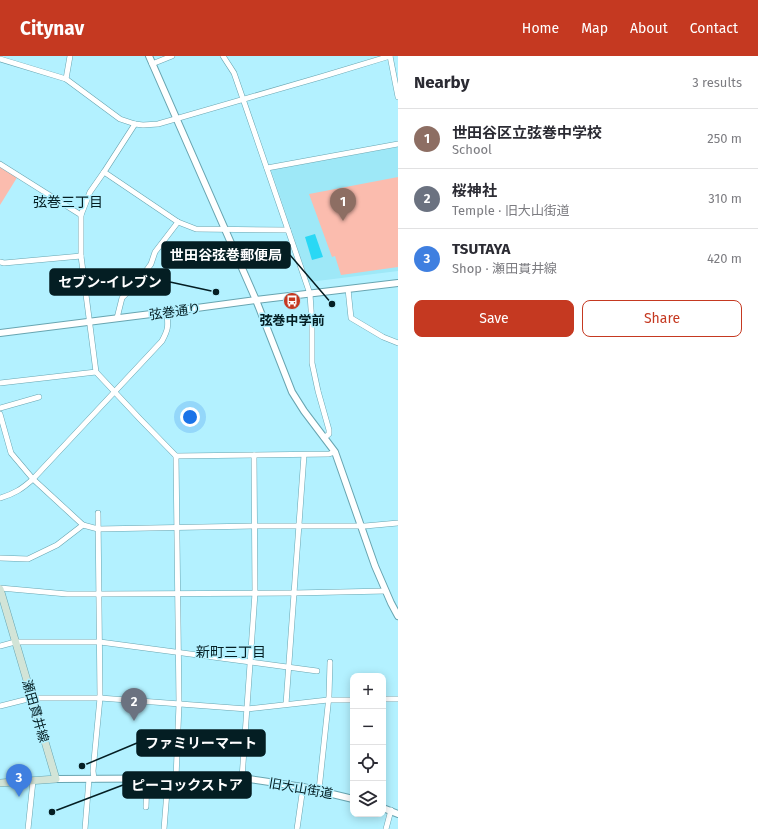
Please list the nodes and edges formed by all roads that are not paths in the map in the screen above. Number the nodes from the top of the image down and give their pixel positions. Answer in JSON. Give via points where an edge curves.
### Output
{"nodes":[{"id":1,"x":70,"y":56,"type":"edge"},
{"id":2,"x":149,"y":56,"type":"edge"},
{"id":3,"x":172,"y":56,"type":"edge"},
{"id":4,"x":223,"y":56,"type":"edge"},
{"id":5,"x":390,"y":56,"type":"edge"},
{"id":6,"x":0,"y":59,"type":"edge"},
{"id":7,"x":152,"y":64,"type":"junction"},
{"id":8,"x":66,"y":80,"type":"junction"},
{"id":9,"x":398,"y":97,"type":"edge"},
{"id":10,"x":243,"y":99,"type":"junction"},
{"id":11,"x":176,"y":118,"type":"junction"},
{"id":12,"x":135,"y":124,"type":"junction"},
{"id":13,"x":398,"y":144,"type":"edge"},
{"id":14,"x":0,"y":164,"type":"edge"},
{"id":15,"x":267,"y":168,"type":"junction"},
{"id":16,"x":104,"y":172,"type":"junction"},
{"id":17,"x":81,"y":215,"type":"junction"},
{"id":18,"x":178,"y":222,"type":"junction"},
{"id":19,"x":225,"y":230,"type":"junction"},
{"id":20,"x":288,"y":230,"type":"junction"},
{"id":21,"x":81,"y":256,"type":"junction"},
{"id":22,"x":0,"y":262,"type":"edge"},
{"id":23,"x":398,"y":283,"type":"edge"},
{"id":24,"x":348,"y":289,"type":"junction"},
{"id":25,"x":310,"y":294,"type":"junction"},
{"id":26,"x":256,"y":300,"type":"junction"},
{"id":27,"x":167,"y":312,"type":"junction"},
{"id":28,"x":118,"y":318,"type":"junction"},
{"id":29,"x":90,"y":322,"type":"junction"},
{"id":30,"x":0,"y":333,"type":"edge"},
{"id":31,"x":398,"y":343,"type":"edge"},
{"id":32,"x":96,"y":372,"type":"junction"},
{"id":33,"x":0,"y":383,"type":"edge"},
{"id":34,"x":115,"y":391,"type":"junction"},
{"id":35,"x":39,"y":397,"type":"dead end"},
{"id":36,"x":0,"y":408,"type":"edge"},
{"id":37,"x":0,"y":414,"type":"edge"},
{"id":38,"x":324,"y":438,"type":"junction"},
{"id":39,"x":334,"y":452,"type":"junction"},
{"id":40,"x":254,"y":455,"type":"junction"},
{"id":41,"x":304,"y":455,"type":"junction"},
{"id":42,"x":176,"y":456,"type":"junction"},
{"id":43,"x":33,"y":479,"type":"junction"},
{"id":44,"x":0,"y":498,"type":"edge"},
{"id":45,"x":98,"y":513,"type":"dead end"},
{"id":46,"x":398,"y":523,"type":"edge"},
{"id":47,"x":82,"y":525,"type":"junction"},
{"id":48,"x":254,"y":526,"type":"junction"},
{"id":49,"x":299,"y":526,"type":"junction"},
{"id":50,"x":360,"y":526,"type":"junction"},
{"id":51,"x":177,"y":528,"type":"junction"},
{"id":52,"x":98,"y":529,"type":"junction"},
{"id":53,"x":0,"y":558,"type":"edge"},
{"id":54,"x":0,"y":589,"type":"edge"},
{"id":55,"x":386,"y":591,"type":"junction"},
{"id":56,"x":255,"y":593,"type":"junction"},
{"id":57,"x":294,"y":593,"type":"junction"},
{"id":58,"x":99,"y":594,"type":"junction"},
{"id":59,"x":178,"y":594,"type":"junction"},
{"id":60,"x":398,"y":616,"type":"edge"},
{"id":61,"x":16,"y":642,"type":"junction"},
{"id":62,"x":100,"y":642,"type":"junction"},
{"id":63,"x":0,"y":646,"type":"edge"},
{"id":64,"x":178,"y":653,"type":"junction"},
{"id":65,"x":250,"y":662,"type":"junction"},
{"id":66,"x":330,"y":662,"type":"dead end"},
{"id":67,"x":289,"y":667,"type":"junction"},
{"id":68,"x":317,"y":671,"type":"dead end"},
{"id":69,"x":32,"y":698,"type":"junction"},
{"id":70,"x":100,"y":698,"type":"junction"},
{"id":71,"x":386,"y":699,"type":"edge"},
{"id":72,"x":398,"y":699,"type":"edge"},
{"id":73,"x":328,"y":700,"type":"junction"},
{"id":74,"x":350,"y":700,"type":"edge"},
{"id":75,"x":179,"y":704,"type":"junction"},
{"id":76,"x":286,"y":704,"type":"junction"},
{"id":77,"x":0,"y":706,"type":"edge"},
{"id":78,"x":247,"y":708,"type":"junction"},
{"id":79,"x":176,"y":778,"type":"junction"},
{"id":80,"x":242,"y":778,"type":"junction"},
{"id":81,"x":56,"y":779,"type":"junction"},
{"id":82,"x":91,"y":779,"type":"junction"},
{"id":83,"x":147,"y":779,"type":"junction"},
{"id":84,"x":168,"y":779,"type":"junction"},
{"id":85,"x":33,"y":781,"type":"junction"},
{"id":86,"x":0,"y":783,"type":"edge"},
{"id":87,"x":303,"y":786,"type":"junction"},
{"id":88,"x":319,"y":790,"type":"junction"},
{"id":89,"x":350,"y":798,"type":"edge"},
{"id":90,"x":146,"y":807,"type":"dead end"},
{"id":91,"x":386,"y":809,"type":"edge"},
{"id":92,"x":391,"y":810,"type":"junction"},
{"id":93,"x":398,"y":814,"type":"edge"},
{"id":94,"x":28,"y":829,"type":"edge"},
{"id":95,"x":85,"y":829,"type":"edge"},
{"id":96,"x":164,"y":829,"type":"edge"},
{"id":97,"x":297,"y":829,"type":"edge"},
{"id":98,"x":386,"y":829,"type":"edge"}],
"edges":[{"from":1,"to":8,"type":"street"},
{"from":2,"to":7,"type":"street"},
{"from":3,"to":7,"type":"street"},
{"from":4,"to":10,"type":"street","via":[[234,73]]},
{"from":5,"to":9,"type":"street"},
{"from":5,"to":10,"type":"street"},
{"from":6,"to":8,"type":"street"},
{"from":7,"to":11,"type":"street"},
{"from":8,"to":12,"type":"street","via":[[120,119]]},
{"from":10,"to":11,"type":"street"},
{"from":10,"to":15,"type":"street"},
{"from":11,"to":12,"type":"street","via":[[158,124]]},
{"from":11,"to":19,"type":"street"},
{"from":12,"to":16,"type":"street"},
{"from":13,"to":15,"type":"street"},
{"from":14,"to":17,"type":"street"},
{"from":15,"to":20,"type":"street"},
{"from":16,"to":17,"type":"street","via":[[90,192]]},
{"from":16,"to":18,"type":"street"},
{"from":17,"to":21,"type":"street"},
{"from":18,"to":19,"type":"street","via":[[196,229]]},
{"from":18,"to":28,"type":"street","via":[[155,252],[151,264],[138,282],[122,298]]},
{"from":19,"to":20,"type":"street"},
{"from":19,"to":26,"type":"street"},
{"from":20,"to":25,"type":"street"},
{"from":21,"to":22,"type":"street"},
{"from":21,"to":29,"type":"street"},
{"from":23,"to":24,"type":"street","name":"弦巻通り"},
{"from":24,"to":25,"type":"street","name":"弦巻通り"},
{"from":24,"to":31,"type":"street","via":[[350,318]]},
{"from":25,"to":26,"type":"street","name":"弦巻通り"},
{"from":25,"to":38,"type":"street","via":[[312,363],[329,430],[329,434]]},
{"from":26,"to":27,"type":"street","name":"弦巻通り"},
{"from":26,"to":38,"type":"street","via":[[292,392]]},
{"from":27,"to":28,"type":"street","name":"弦巻通り"},
{"from":27,"to":34,"type":"street","via":[[168,328],[162,341]]},
{"from":28,"to":29,"type":"street","name":"弦巻通り"},
{"from":29,"to":30,"type":"street","name":"弦巻通り"},
{"from":29,"to":32,"type":"street"},
{"from":32,"to":33,"type":"street"},
{"from":32,"to":34,"type":"street"},
{"from":34,"to":42,"type":"street"},
{"from":34,"to":43,"type":"street"},
{"from":35,"to":36,"type":"street"},
{"from":37,"to":43,"type":"street","via":[[11,454]]},
{"from":38,"to":39,"type":"street"},
{"from":39,"to":41,"type":"street"},
{"from":39,"to":50,"type":"street"},
{"from":40,"to":41,"type":"street"},
{"from":40,"to":42,"type":"street"},
{"from":40,"to":48,"type":"street"},
{"from":41,"to":49,"type":"street"},
{"from":42,"to":51,"type":"street"},
{"from":43,"to":44,"type":"street","via":[[22,489]]},
{"from":43,"to":47,"type":"street"},
{"from":45,"to":52,"type":"street"},
{"from":46,"to":50,"type":"street"},
{"from":47,"to":52,"type":"street"},
{"from":47,"to":53,"type":"street","via":[[57,545],[28,559]]},
{"from":48,"to":49,"type":"street"},
{"from":48,"to":51,"type":"street"},
{"from":48,"to":56,"type":"street"},
{"from":49,"to":50,"type":"street"},
{"from":49,"to":57,"type":"street"},
{"from":50,"to":55,"type":"street"},
{"from":51,"to":52,"type":"street"},
{"from":51,"to":59,"type":"street"},
{"from":52,"to":58,"type":"street"},
{"from":54,"to":58,"type":"street"},
{"from":54,"to":61,"type":"main road","name":"瀬田貫井線"},
{"from":55,"to":57,"type":"street"},
{"from":55,"to":60,"type":"street"},
{"from":56,"to":57,"type":"street"},
{"from":56,"to":59,"type":"street"},
{"from":56,"to":65,"type":"street"},
{"from":57,"to":67,"type":"street"},
{"from":58,"to":59,"type":"street"},
{"from":58,"to":62,"type":"street"},
{"from":59,"to":64,"type":"street"},
{"from":61,"to":62,"type":"street"},
{"from":61,"to":63,"type":"street"},
{"from":61,"to":69,"type":"main road","name":"瀬田貫井線"},
{"from":62,"to":64,"type":"street"},
{"from":62,"to":70,"type":"street"},
{"from":64,"to":65,"type":"street"},
{"from":64,"to":75,"type":"street"},
{"from":65,"to":67,"type":"street"},
{"from":65,"to":78,"type":"street"},
{"from":66,"to":73,"type":"street"},
{"from":67,"to":68,"type":"street"},
{"from":67,"to":76,"type":"street"},
{"from":69,"to":70,"type":"street"},
{"from":69,"to":77,"type":"street"},
{"from":69,"to":81,"type":"main road","name":"瀬田貫井線"},
{"from":70,"to":75,"type":"street"},
{"from":70,"to":82,"type":"street"},
{"from":71,"to":72,"type":"street"},
{"from":73,"to":74,"type":"street"},
{"from":73,"to":76,"type":"street"},
{"from":73,"to":88,"type":"street"},
{"from":75,"to":78,"type":"street"},
{"from":75,"to":79,"type":"street"},
{"from":76,"to":78,"type":"street"},
{"from":78,"to":80,"type":"street"},
{"from":79,"to":80,"type":"street","name":"旧大山街道"},
{"from":79,"to":84,"type":"street","name":"旧大山街道"},
{"from":80,"to":87,"type":"street","name":"旧大山街道"},
{"from":81,"to":82,"type":"street","name":"旧大山街道"},
{"from":81,"to":85,"type":"main road"},
{"from":82,"to":83,"type":"street","name":"旧大山街道"},
{"from":82,"to":95,"type":"street"},
{"from":83,"to":84,"type":"street","name":"旧大山街道"},
{"from":83,"to":90,"type":"street"},
{"from":84,"to":96,"type":"street"},
{"from":85,"to":86,"type":"main road"},
{"from":85,"to":94,"type":"street"},
{"from":87,"to":88,"type":"street","name":"旧大山街道"},
{"from":87,"to":97,"type":"street"},
{"from":88,"to":89,"type":"street","name":"旧大山街道"},
{"from":91,"to":92,"type":"street"},
{"from":92,"to":93,"type":"street"},
{"from":92,"to":98,"type":"street"}]}
